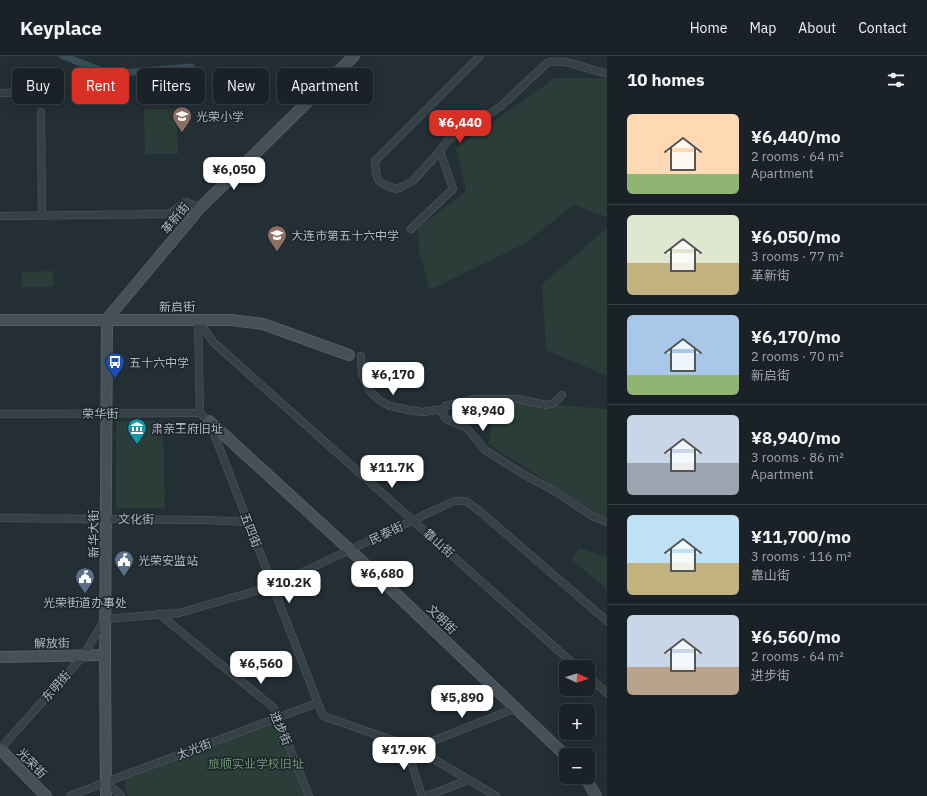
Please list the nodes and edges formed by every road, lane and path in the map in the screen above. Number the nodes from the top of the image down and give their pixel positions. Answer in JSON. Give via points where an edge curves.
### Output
{"nodes":[{"id":1,"x":354,"y":56,"type":"edge"},
{"id":2,"x":480,"y":56,"type":"edge"},
{"id":3,"x":607,"y":73,"type":"edge"},
{"id":4,"x":0,"y":93,"type":"edge"},
{"id":5,"x":12,"y":93,"type":"edge"},
{"id":6,"x":41,"y":112,"type":"dead end"},
{"id":7,"x":440,"y":151,"type":"junction"},
{"id":8,"x":200,"y":208,"type":"junction"},
{"id":9,"x":42,"y":215,"type":"junction"},
{"id":10,"x":0,"y":216,"type":"edge"},
{"id":11,"x":411,"y":229,"type":"dead end"},
{"id":12,"x":107,"y":319,"type":"junction"},
{"id":13,"x":0,"y":320,"type":"edge"},
{"id":14,"x":198,"y":320,"type":"junction"},
{"id":15,"x":349,"y":355,"type":"dead end"},
{"id":16,"x":361,"y":356,"type":"dead end"},
{"id":17,"x":562,"y":395,"type":"dead end"},
{"id":18,"x":444,"y":409,"type":"junction"},
{"id":19,"x":106,"y":413,"type":"junction"},
{"id":20,"x":200,"y":413,"type":"junction"},
{"id":21,"x":0,"y":414,"type":"edge"},
{"id":22,"x":209,"y":421,"type":"junction"},
{"id":23,"x":0,"y":518,"type":"edge"},
{"id":24,"x":106,"y":519,"type":"junction"},
{"id":25,"x":413,"y":520,"type":"junction"},
{"id":26,"x":248,"y":522,"type":"junction"},
{"id":27,"x":607,"y":522,"type":"edge"},
{"id":28,"x":350,"y":550,"type":"junction"},
{"id":29,"x":272,"y":586,"type":"junction"},
{"id":30,"x":159,"y":614,"type":"junction"},
{"id":31,"x":105,"y":618,"type":"junction"},
{"id":32,"x":607,"y":621,"type":"edge"},
{"id":33,"x":105,"y":655,"type":"junction"},
{"id":34,"x":83,"y":656,"type":"junction"},
{"id":35,"x":0,"y":658,"type":"edge"},
{"id":36,"x":569,"y":660,"type":"edge"},
{"id":37,"x":595,"y":682,"type":"edge"},
{"id":38,"x":607,"y":693,"type":"edge"},
{"id":39,"x":317,"y":703,"type":"junction"},
{"id":40,"x":516,"y":708,"type":"junction"},
{"id":41,"x":278,"y":717,"type":"junction"},
{"id":42,"x":415,"y":748,"type":"junction"},
{"id":43,"x":0,"y":749,"type":"edge"},
{"id":44,"x":559,"y":749,"type":"edge"},
{"id":45,"x":468,"y":780,"type":"junction"},
{"id":46,"x":106,"y":782,"type":"junction"},
{"id":47,"x":589,"y":784,"type":"edge"},
{"id":48,"x":46,"y":796,"type":"edge"},
{"id":49,"x":70,"y":796,"type":"edge"},
{"id":50,"x":106,"y":796,"type":"edge"},
{"id":51,"x":121,"y":796,"type":"edge"},
{"id":52,"x":309,"y":796,"type":"edge"},
{"id":53,"x":422,"y":796,"type":"edge"},
{"id":54,"x":428,"y":796,"type":"edge"},
{"id":55,"x":496,"y":796,"type":"edge"},
{"id":56,"x":596,"y":796,"type":"edge"}],
"edges":[{"from":1,"to":8,"type":"street","name":"革新街"},
{"from":2,"to":7,"type":"street","via":[[375,161],[376,176],[382,184],[397,189],[413,181]]},
{"from":3,"to":7,"type":"street","via":[[562,62],[547,63],[500,107],[447,141]]},
{"from":4,"to":5,"type":"street"},
{"from":6,"to":9,"type":"street"},
{"from":7,"to":11,"type":"street","via":[[453,188]]},
{"from":8,"to":9,"type":"street","via":[[186,202],[169,214]]},
{"from":8,"to":12,"type":"street","name":"革新街"},
{"from":9,"to":10,"type":"street"},
{"from":12,"to":13,"type":"street","name":"新启街"},
{"from":12,"to":14,"type":"street","name":"新启街"},
{"from":12,"to":19,"type":"street","name":"新华大街"},
{"from":14,"to":15,"type":"street","name":"新启街","via":[[231,320],[263,324]]},
{"from":14,"to":20,"type":"street"},
{"from":14,"to":25,"type":"street","name":"靠山街","via":[[213,342]]},
{"from":16,"to":18,"type":"street","via":[[362,374],[369,390],[379,400],[390,406],[422,412]]},
{"from":17,"to":18,"type":"street","via":[[554,403],[547,405],[518,399],[475,399],[446,406]]},
{"from":18,"to":27,"type":"street","via":[[442,413],[446,419],[466,427],[485,450],[592,516]]},
{"from":19,"to":20,"type":"street","name":"荣华街"},
{"from":19,"to":21,"type":"street","name":"荣华街"},
{"from":19,"to":24,"type":"street","name":"新华大街"},
{"from":20,"to":22,"type":"street","name":"五四街"},
{"from":22,"to":26,"type":"street","name":"五四街"},
{"from":22,"to":28,"type":"street","name":"文明街"},
{"from":23,"to":24,"type":"street","name":"文化街"},
{"from":24,"to":26,"type":"street","name":"文化街"},
{"from":24,"to":31,"type":"street","name":"新华大街"},
{"from":25,"to":28,"type":"street","name":"民泰街"},
{"from":25,"to":32,"type":"street","name":"民泰街","via":[[454,501],[466,501]]},
{"from":25,"to":36,"type":"street","name":"靠山街"},
{"from":26,"to":29,"type":"street","name":"五四街"},
{"from":28,"to":29,"type":"street","name":"民泰街"},
{"from":28,"to":40,"type":"street","name":"文明街"},
{"from":29,"to":30,"type":"street","name":"民泰街","via":[[179,613]]},
{"from":29,"to":39,"type":"street","name":"五四街"},
{"from":30,"to":31,"type":"street","name":"民泰街"},
{"from":30,"to":41,"type":"street","name":"进步街","via":[[274,708]]},
{"from":31,"to":33,"type":"street","name":"新华大街"},
{"from":31,"to":34,"type":"street","name":"东明街"},
{"from":33,"to":34,"type":"street","name":"解放街"},
{"from":33,"to":46,"type":"street","name":"新华大街"},
{"from":34,"to":35,"type":"street","name":"解放街"},
{"from":34,"to":43,"type":"street","name":"东明街"},
{"from":37,"to":38,"type":"street"},
{"from":39,"to":41,"type":"street","name":"太光街"},
{"from":39,"to":42,"type":"street","name":"五四街","via":[[323,716]]},
{"from":40,"to":42,"type":"street"},
{"from":40,"to":44,"type":"street","name":"文明街"},
{"from":41,"to":46,"type":"street","name":"太光街"},
{"from":41,"to":52,"type":"street","name":"进步街"},
{"from":42,"to":45,"type":"street","name":"五四街"},
{"from":42,"to":53,"type":"street","via":[[410,759]]},
{"from":43,"to":48,"type":"street","name":"光荣街"},
{"from":45,"to":54,"type":"street"},
{"from":45,"to":55,"type":"street","name":"五四街"},
{"from":46,"to":49,"type":"street","name":"太光街"},
{"from":46,"to":50,"type":"street","name":"新华大街"},
{"from":46,"to":51,"type":"street"},
{"from":47,"to":56,"type":"street"}]}
